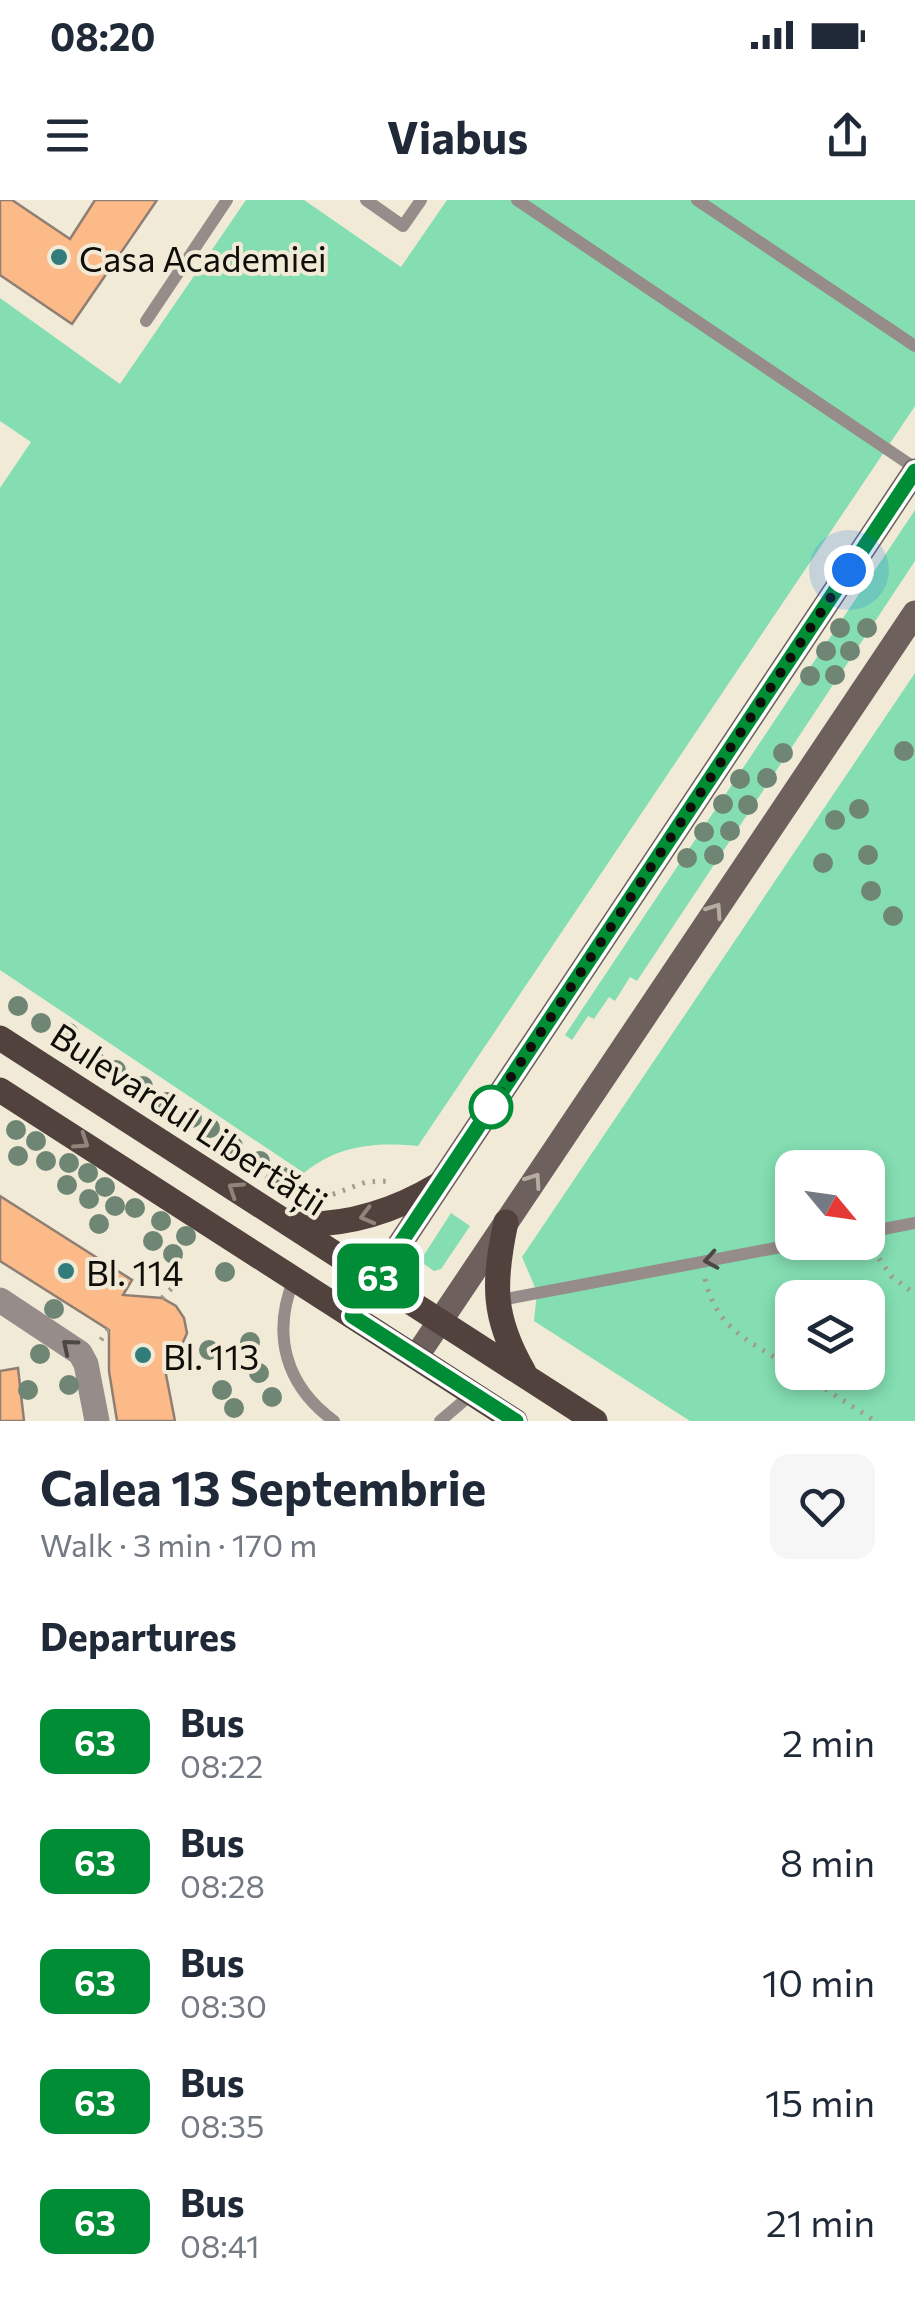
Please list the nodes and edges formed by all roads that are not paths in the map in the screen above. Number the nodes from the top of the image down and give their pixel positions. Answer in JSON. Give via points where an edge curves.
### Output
{"nodes":[{"id":1,"x":227,"y":200,"type":"edge"},
{"id":2,"x":366,"y":200,"type":"edge"},
{"id":3,"x":421,"y":200,"type":"edge"},
{"id":4,"x":516,"y":200,"type":"edge"},
{"id":5,"x":697,"y":200,"type":"edge"},
{"id":6,"x":146,"y":321,"type":"dead end"},
{"id":7,"x":915,"y":346,"type":"edge"},
{"id":8,"x":915,"y":470,"type":"edge"},
{"id":9,"x":915,"y":613,"type":"edge"},
{"id":10,"x":0,"y":1038,"type":"edge"},
{"id":11,"x":0,"y":1090,"type":"edge"},
{"id":12,"x":440,"y":1182,"type":"junction"},
{"id":13,"x":506,"y":1222,"type":"junction"},
{"id":14,"x":915,"y":1223,"type":"edge"},
{"id":15,"x":290,"y":1224,"type":"junction"},
{"id":16,"x":885,"y":1229,"type":"edge"},
{"id":17,"x":775,"y":1248,"type":"edge"},
{"id":18,"x":294,"y":1279,"type":"junction"},
{"id":19,"x":377,"y":1279,"type":"junction"},
{"id":20,"x":0,"y":1300,"type":"edge"},
{"id":21,"x":496,"y":1301,"type":"junction"},
{"id":22,"x":352,"y":1316,"type":"junction"},
{"id":23,"x":441,"y":1320,"type":"junction"},
{"id":24,"x":416,"y":1357,"type":"junction"},
{"id":25,"x":527,"y":1376,"type":"junction"},
{"id":26,"x":473,"y":1392,"type":"junction"},
{"id":27,"x":97,"y":1421,"type":"edge"},
{"id":28,"x":334,"y":1421,"type":"edge"},
{"id":29,"x":440,"y":1421,"type":"edge"},
{"id":30,"x":516,"y":1421,"type":"edge"},
{"id":31,"x":594,"y":1421,"type":"edge"}],
"edges":[{"from":1,"to":6,"type":"lane"},
{"from":2,"to":3,"type":"lane","via":[[403,226]]},
{"from":4,"to":8,"type":"lane"},
{"from":5,"to":7,"type":"lane"},
{"from":8,"to":12,"type":"main road"},
{"from":13,"to":9,"type":"main road","one_way":true},
{"from":15,"to":10,"type":"main road","name":"Bulevardul Libertății","one_way":true},
{"from":11,"to":18,"type":"main road","one_way":true},
{"from":12,"to":15,"type":"main road","one_way":true,"via":[[369,1216]]},
{"from":12,"to":19,"type":"main road"},
{"from":13,"to":21,"type":"main road"},
{"from":13,"to":23,"type":"main road"},
{"from":14,"to":16,"type":"lane"},
{"from":15,"to":19,"type":"main road","name":"Bulevardul Libertății"},
{"from":17,"to":21,"type":"lane","one_way":true},
{"from":18,"to":22,"type":"main road"},
{"from":18,"to":28,"type":"lane","via":[[282,1320],[289,1368],[302,1392]]},
{"from":19,"to":22,"type":"main road"},
{"from":19,"to":23,"type":"main road","name":"Bulevardul Libertății"},
{"from":27,"to":20,"type":"street","one_way":true,"via":[[80,1353]]},
{"from":21,"to":25,"type":"main road"},
{"from":22,"to":24,"type":"main road"},
{"from":23,"to":24,"type":"main road"},
{"from":23,"to":25,"type":"main road","name":"Bulevardul Libertății"},
{"from":24,"to":26,"type":"main road"},
{"from":25,"to":31,"type":"main road","name":"Bulevardul Libertății"},
{"from":26,"to":29,"type":"lane"},
{"from":26,"to":30,"type":"main road"}]}
